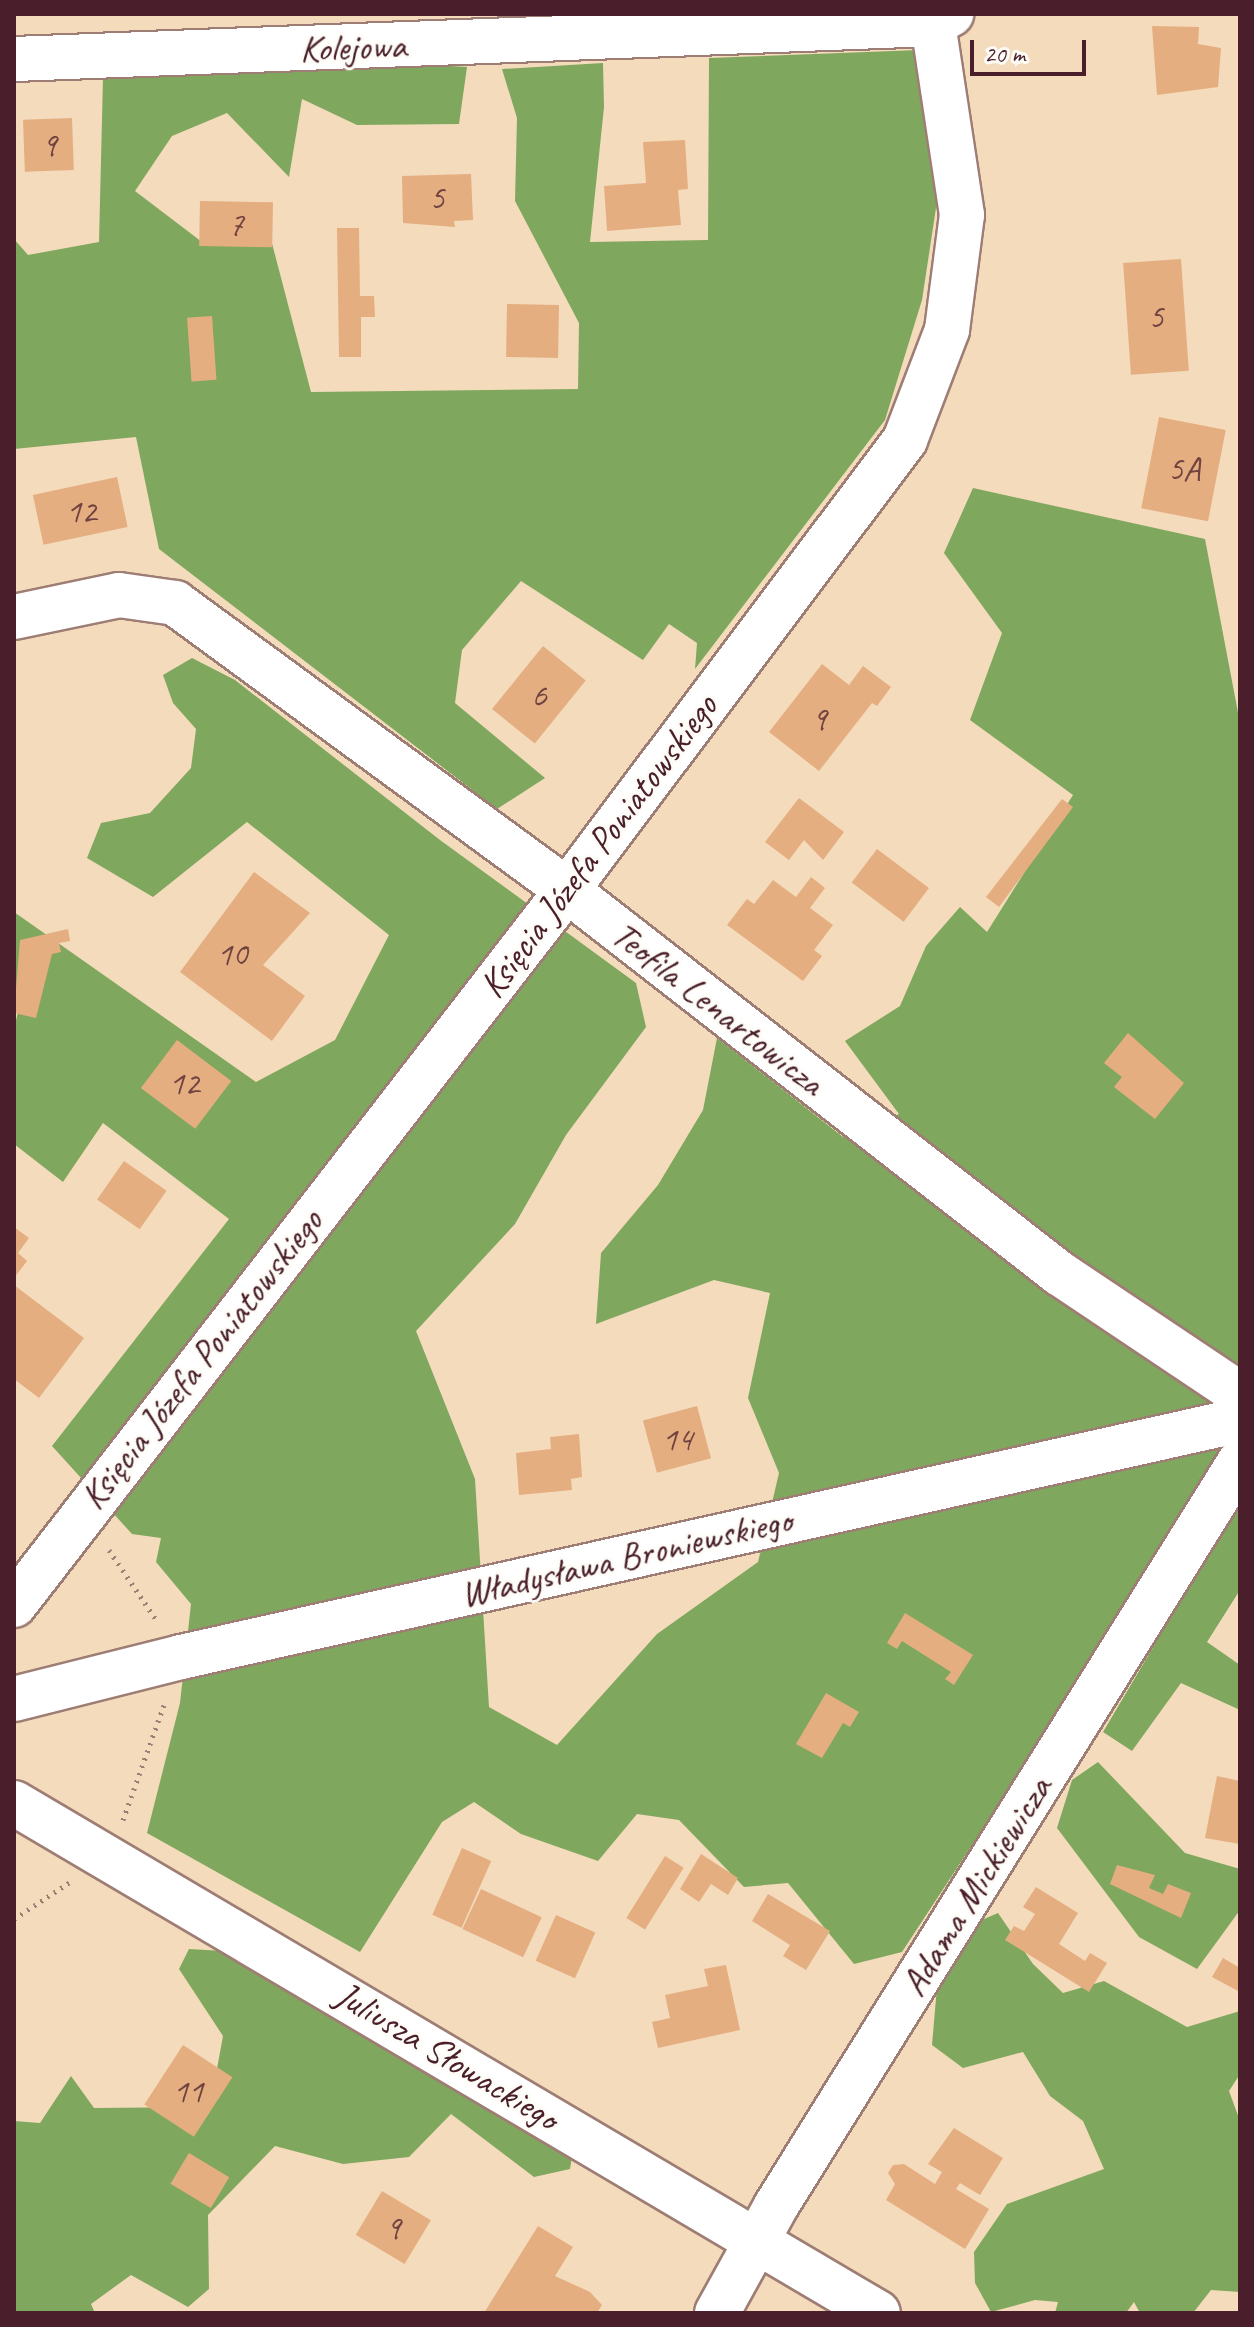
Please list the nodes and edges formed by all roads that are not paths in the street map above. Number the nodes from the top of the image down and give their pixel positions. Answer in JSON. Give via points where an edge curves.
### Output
{"nodes":[{"id":1,"x":942,"y":19,"type":"edge"},
{"id":2,"x":14,"y":59,"type":"edge"},
{"id":3,"x":14,"y":617,"type":"edge"},
{"id":4,"x":567,"y":890,"type":"junction"},
{"id":5,"x":1240,"y":1394,"type":"edge"},
{"id":6,"x":1240,"y":1420,"type":"edge"},
{"id":7,"x":1240,"y":1461,"type":"edge"},
{"id":8,"x":14,"y":1605,"type":"edge"},
{"id":9,"x":14,"y":1699,"type":"edge"},
{"id":10,"x":14,"y":1803,"type":"edge"},
{"id":11,"x":760,"y":2242,"type":"junction"},
{"id":12,"x":717,"y":2313,"type":"edge"},
{"id":13,"x":878,"y":2313,"type":"edge"}],
"edges":[{"from":1,"to":2,"type":"street","name":"Kolejowa"},
{"from":1,"to":4,"type":"street","name":"Księcia Józefa Poniatowskiego","via":[[962,215],[947,330],[905,440]]},
{"from":3,"to":4,"type":"street","name":"Teofila Lenartowicza","via":[[119,595],[175,603]]},
{"from":4,"to":5,"type":"street","name":"Teofila Lenartowicza","via":[[1059,1273]]},
{"from":4,"to":8,"type":"street","name":"Księcia Józefa Poniatowskiego"},
{"from":6,"to":9,"type":"street","name":"Władysława Broniewskiego"},
{"from":7,"to":11,"type":"street","name":"Adama Mickiewicza","via":[[776,2206]]},
{"from":10,"to":11,"type":"street","name":"Juliusza Słowackiego"},
{"from":11,"to":12,"type":"street","name":"Adama Mickiewicza"},
{"from":11,"to":13,"type":"street","name":"Juliusza Słowackiego"}]}
